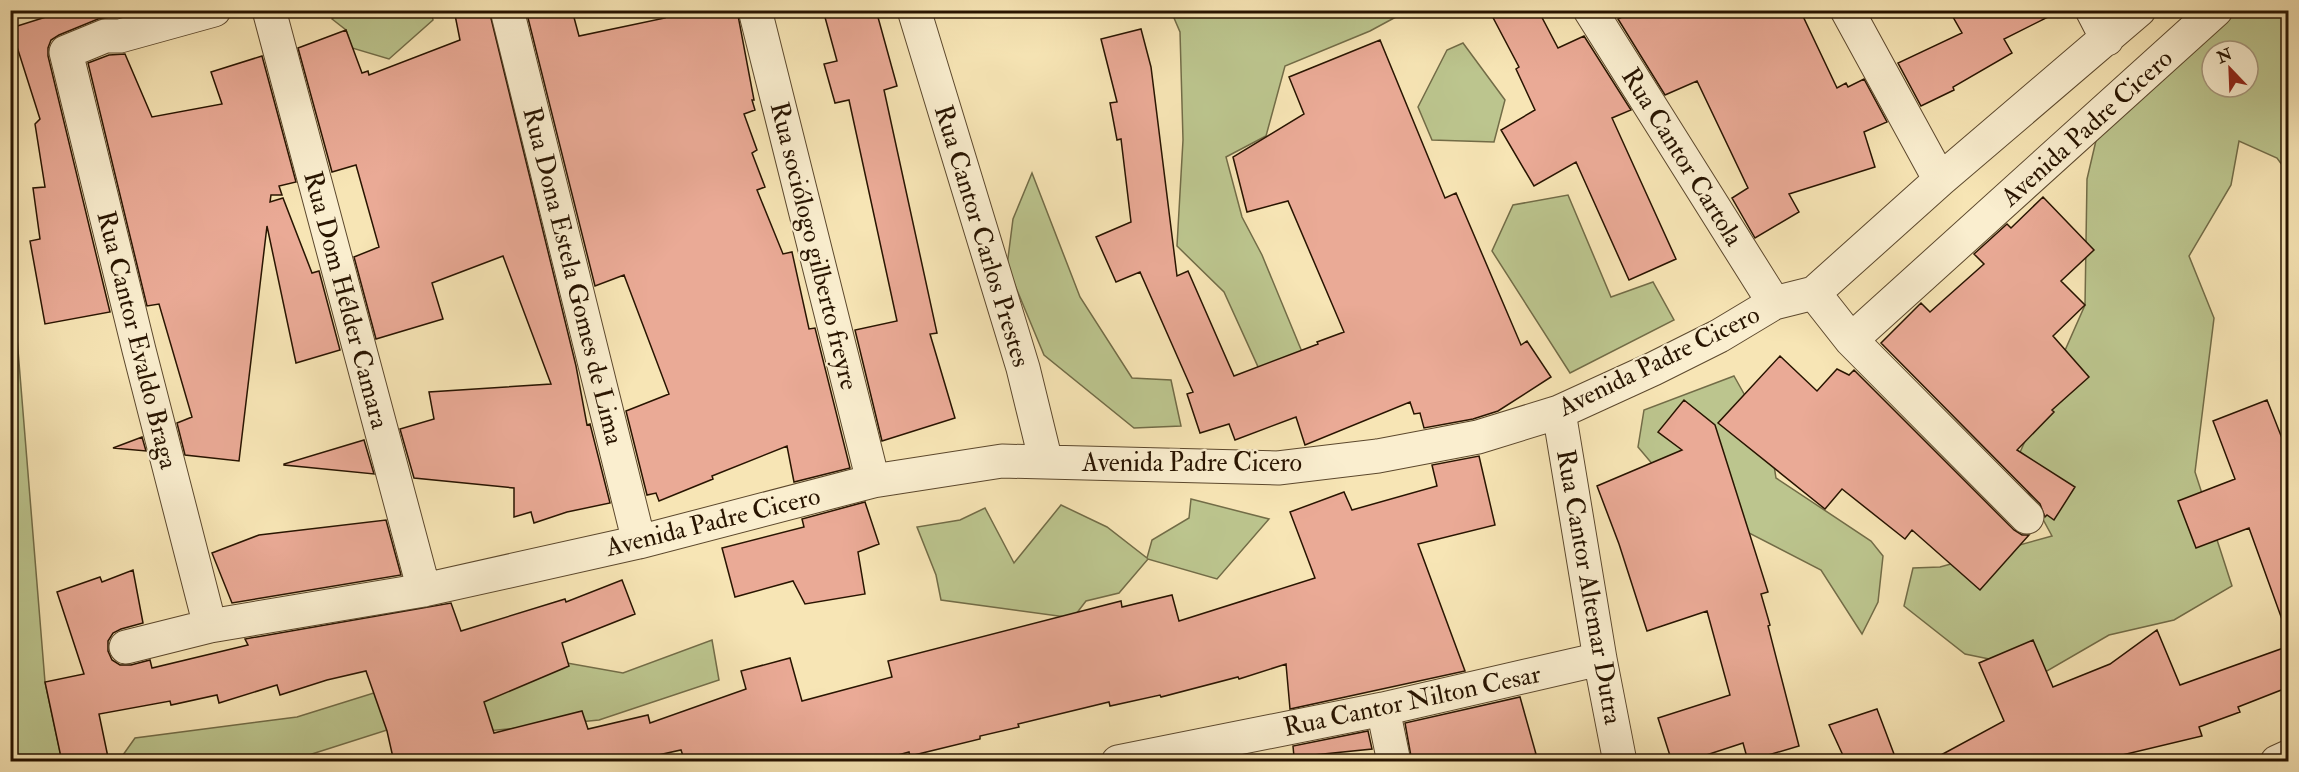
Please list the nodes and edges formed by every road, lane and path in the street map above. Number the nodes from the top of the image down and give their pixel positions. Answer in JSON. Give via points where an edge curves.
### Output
{"nodes":[{"id":1,"x":214,"y":10,"type":"edge"},
{"id":2,"x":269,"y":10,"type":"edge"},
{"id":3,"x":507,"y":10,"type":"edge"},
{"id":4,"x":755,"y":10,"type":"edge"},
{"id":5,"x":914,"y":10,"type":"edge"},
{"id":6,"x":1590,"y":10,"type":"edge"},
{"id":7,"x":1847,"y":10,"type":"edge"},
{"id":8,"x":2092,"y":10,"type":"edge"},
{"id":9,"x":2139,"y":10,"type":"edge"},
{"id":10,"x":2216,"y":10,"type":"edge"},
{"id":11,"x":2107,"y":39,"type":"junction"},
{"id":12,"x":1940,"y":180,"type":"junction"},
{"id":13,"x":1814,"y":293,"type":"junction"},
{"id":14,"x":1774,"y":303,"type":"junction"},
{"id":15,"x":1851,"y":340,"type":"junction"},
{"id":16,"x":1558,"y":412,"type":"junction"},
{"id":17,"x":1046,"y":462,"type":"junction"},
{"id":18,"x":873,"y":481,"type":"junction"},
{"id":19,"x":2027,"y":517,"type":"dead end"},
{"id":20,"x":639,"y":542,"type":"junction"},
{"id":21,"x":424,"y":590,"type":"junction"},
{"id":22,"x":210,"y":626,"type":"junction"},
{"id":23,"x":126,"y":647,"type":"dead end"},
{"id":24,"x":1600,"y":659,"type":"junction"},
{"id":25,"x":1383,"y":709,"type":"junction"},
{"id":26,"x":2289,"y":757,"type":"edge"},
{"id":27,"x":1156,"y":758,"type":"edge"},
{"id":28,"x":1118,"y":762,"type":"edge"},
{"id":29,"x":1394,"y":762,"type":"edge"},
{"id":30,"x":1620,"y":762,"type":"edge"},
{"id":31,"x":2277,"y":762,"type":"edge"}],
"edges":[{"from":1,"to":22,"type":"street","name":"Rua Cantor Evaldo Braga","via":[[120,36],[105,36],[66,52]]},
{"from":2,"to":21,"type":"street","name":"Rua Dom Hélder Camara"},
{"from":3,"to":20,"type":"street","name":"Rua Dona Estela Gomes de Lima"},
{"from":4,"to":18,"type":"street","name":"Rua sociólogo gilberto freyre"},
{"from":5,"to":17,"type":"street","name":"Rua Cantor Carlos Prestes","via":[[1023,368]]},
{"from":6,"to":14,"type":"street","name":"Rua Cantor Cartola"},
{"from":7,"to":12,"type":"street"},
{"from":8,"to":11,"type":"street"},
{"from":9,"to":11,"type":"street","name":"Avenida Padre Cicero"},
{"from":10,"to":15,"type":"street","name":"Avenida Padre Cicero"},
{"from":11,"to":12,"type":"street","name":"Avenida Padre Cicero"},
{"from":12,"to":13,"type":"street","name":"Avenida Padre Cicero"},
{"from":13,"to":14,"type":"street","name":"Avenida Padre Cicero"},
{"from":13,"to":15,"type":"street"},
{"from":14,"to":16,"type":"street","name":"Avenida Padre Cicero","via":[[1719,336]]},
{"from":15,"to":19,"type":"street"},
{"from":16,"to":17,"type":"street","name":"Avenida Padre Cicero","via":[[1478,437],[1378,456],[1278,468]]},
{"from":16,"to":24,"type":"street","name":"Rua Cantor Altemar Dutra"},
{"from":17,"to":18,"type":"street","name":"Avenida Padre Cicero","via":[[1002,461]]},
{"from":18,"to":20,"type":"street","name":"Avenida Padre Cicero"},
{"from":20,"to":21,"type":"street","name":"Avenida Padre Cicero"},
{"from":21,"to":22,"type":"street","name":"Avenida Padre Cicero"},
{"from":22,"to":23,"type":"street","name":"Avenida Padre Cicero"},
{"from":24,"to":25,"type":"street","name":"Rua Cantor Nilton Cesar"},
{"from":24,"to":30,"type":"street","name":"Rua Cantor Altemar Dutra"},
{"from":25,"to":27,"type":"street","name":"Rua Cantor Nilton Cesar"},
{"from":25,"to":29,"type":"street"},
{"from":26,"to":31,"type":"street"},
{"from":27,"to":28,"type":"street","name":"Rua Cantor Nilton Cesar"}]}
